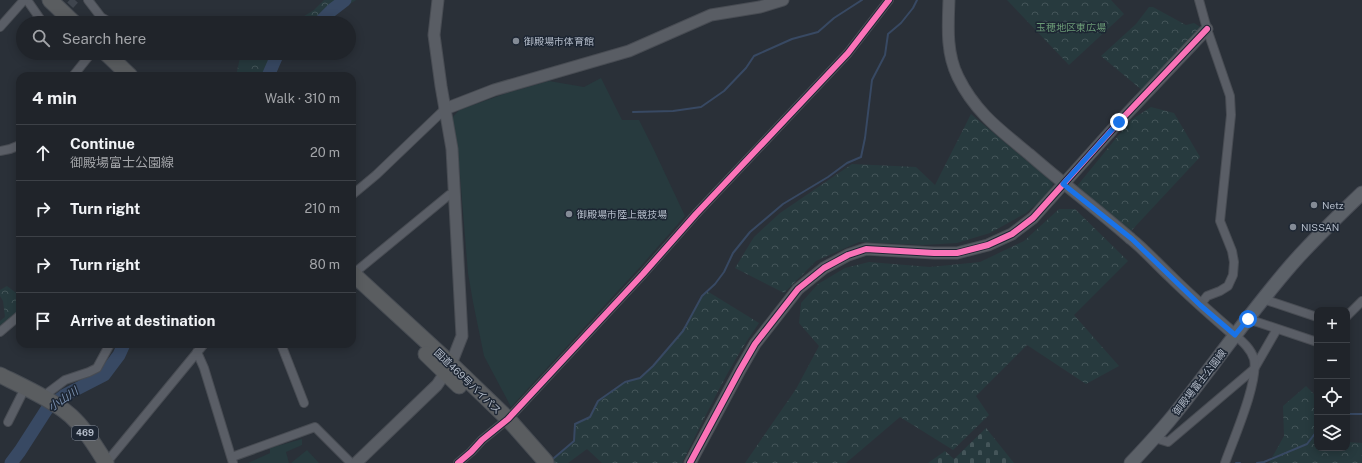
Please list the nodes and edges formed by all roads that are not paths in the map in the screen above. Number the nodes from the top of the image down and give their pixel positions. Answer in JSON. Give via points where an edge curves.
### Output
{"nodes":[{"id":1,"x":26,"y":0,"type":"edge"},
{"id":2,"x":50,"y":0,"type":"edge"},
{"id":3,"x":59,"y":0,"type":"edge"},
{"id":4,"x":88,"y":0,"type":"edge"},
{"id":5,"x":438,"y":0,"type":"edge"},
{"id":6,"x":783,"y":0,"type":"edge"},
{"id":7,"x":889,"y":0,"type":"edge"},
{"id":8,"x":949,"y":0,"type":"edge"},
{"id":9,"x":1199,"y":0,"type":"edge"},
{"id":10,"x":38,"y":16,"type":"edge"},
{"id":11,"x":67,"y":16,"type":"edge"},
{"id":12,"x":76,"y":16,"type":"edge"},
{"id":13,"x":100,"y":16,"type":"edge"},
{"id":14,"x":0,"y":27,"type":"edge"},
{"id":15,"x":1207,"y":29,"type":"junction"},
{"id":16,"x":86,"y":60,"type":"edge"},
{"id":17,"x":113,"y":60,"type":"edge"},
{"id":18,"x":123,"y":60,"type":"edge"},
{"id":19,"x":76,"y":72,"type":"edge"},
{"id":20,"x":126,"y":72,"type":"edge"},
{"id":21,"x":136,"y":72,"type":"edge"},
{"id":22,"x":445,"y":109,"type":"junction"},
{"id":23,"x":16,"y":147,"type":"edge"},
{"id":24,"x":0,"y":151,"type":"edge"},
{"id":25,"x":1063,"y":184,"type":"junction"},
{"id":26,"x":356,"y":192,"type":"edge"},
{"id":27,"x":1362,"y":193,"type":"edge"},
{"id":28,"x":454,"y":194,"type":"junction"},
{"id":29,"x":356,"y":274,"type":"edge"},
{"id":30,"x":356,"y":281,"type":"edge"},
{"id":31,"x":1263,"y":299,"type":"junction"},
{"id":32,"x":1362,"y":301,"type":"edge"},
{"id":33,"x":1200,"y":305,"type":"junction"},
{"id":34,"x":1350,"y":313,"type":"edge"},
{"id":35,"x":1314,"y":316,"type":"edge"},
{"id":36,"x":16,"y":318,"type":"edge"},
{"id":37,"x":1248,"y":319,"type":"junction"},
{"id":38,"x":1277,"y":328,"type":"junction"},
{"id":39,"x":0,"y":332,"type":"edge"},
{"id":40,"x":1235,"y":335,"type":"junction"},
{"id":41,"x":1314,"y":341,"type":"edge"},
{"id":42,"x":108,"y":348,"type":"edge"},
{"id":43,"x":200,"y":348,"type":"edge"},
{"id":44,"x":283,"y":348,"type":"edge"},
{"id":45,"x":197,"y":352,"type":"junction"},
{"id":46,"x":449,"y":368,"type":"junction"},
{"id":47,"x":1254,"y":369,"type":"junction"},
{"id":48,"x":0,"y":375,"type":"edge"},
{"id":49,"x":25,"y":388,"type":"junction"},
{"id":50,"x":51,"y":402,"type":"junction"},
{"id":51,"x":304,"y":403,"type":"dead end"},
{"id":52,"x":8,"y":422,"type":"dead end"},
{"id":53,"x":504,"y":422,"type":"junction"},
{"id":54,"x":1155,"y":438,"type":"junction"},
{"id":55,"x":232,"y":460,"type":"edge"},
{"id":56,"x":106,"y":463,"type":"edge"},
{"id":57,"x":351,"y":463,"type":"edge"},
{"id":58,"x":356,"y":463,"type":"edge"},
{"id":59,"x":458,"y":463,"type":"edge"},
{"id":60,"x":545,"y":463,"type":"edge"},
{"id":61,"x":690,"y":463,"type":"edge"},
{"id":62,"x":1131,"y":463,"type":"edge"},
{"id":63,"x":1224,"y":463,"type":"edge"}],
"edges":[{"from":1,"to":10,"type":"street"},
{"from":1,"to":14,"type":"street"},
{"from":2,"to":11,"type":"highway"},
{"from":3,"to":12,"type":"highway"},
{"from":4,"to":13,"type":"street"},
{"from":5,"to":22,"type":"street","via":[[434,35]]},
{"from":6,"to":22,"type":"street","via":[[760,7],[711,15],[629,51],[494,90]]},
{"from":7,"to":53,"type":"street","via":[[848,53]]},
{"from":8,"to":25,"type":"street","via":[[949,48],[957,76],[970,98],[998,128]]},
{"from":9,"to":15,"type":"street"},
{"from":15,"to":25,"type":"street"},
{"from":15,"to":33,"type":"street","via":[[1230,96],[1231,115],[1220,221],[1234,262],[1228,286],[1207,296]]},
{"from":16,"to":19,"type":"street"},
{"from":17,"to":20,"type":"highway"},
{"from":18,"to":21,"type":"highway"},
{"from":22,"to":26,"type":"street"},
{"from":22,"to":28,"type":"street","via":[[452,149]]},
{"from":23,"to":24,"type":"street"},
{"from":25,"to":33,"type":"street","via":[[1132,239]]},
{"from":25,"to":61,"type":"street","via":[[1033,218],[1012,234],[988,245],[958,253],[866,248],[824,268],[798,289],[755,344]]},
{"from":27,"to":31,"type":"main road","name":"御殿場富士公園線","via":[[1318,236]]},
{"from":28,"to":29,"type":"street"},
{"from":28,"to":46,"type":"street","via":[[462,336]]},
{"from":30,"to":46,"type":"highway","name":"国道469号バイパス"},
{"from":31,"to":35,"type":"street"},
{"from":31,"to":37,"type":"main road","name":"御殿場富士公園線"},
{"from":32,"to":34,"type":"street"},
{"from":33,"to":40,"type":"street"},
{"from":36,"to":39,"type":"street"},
{"from":37,"to":38,"type":"street"},
{"from":37,"to":40,"type":"main road","name":"御殿場富士公園線"},
{"from":38,"to":41,"type":"street"},
{"from":38,"to":47,"type":"street"},
{"from":40,"to":47,"type":"street","via":[[1250,349]]},
{"from":40,"to":54,"type":"main road","name":"御殿場富士公園線"},
{"from":42,"to":50,"type":"street","via":[[97,368],[65,380],[49,392]]},
{"from":43,"to":45,"type":"street"},
{"from":44,"to":51,"type":"street"},
{"from":45,"to":55,"type":"street"},
{"from":45,"to":56,"type":"street"},
{"from":46,"to":53,"type":"highway","name":"国道469号バイパス"},
{"from":46,"to":58,"type":"street","via":[[437,385]]},
{"from":47,"to":54,"type":"street","via":[[1168,442]]},
{"from":47,"to":63,"type":"street","via":[[1250,393]]},
{"from":48,"to":49,"type":"highway","number":"469"},
{"from":49,"to":50,"type":"highway","number":"469"},
{"from":49,"to":52,"type":"street"},
{"from":50,"to":56,"type":"highway","number":"469","via":[[75,420]]},
{"from":53,"to":59,"type":"street"},
{"from":53,"to":60,"type":"highway","name":"国道469号バイパス"},
{"from":54,"to":62,"type":"main road","name":"御殿場富士公園線"},
{"from":55,"to":57,"type":"street","via":[[315,427]]}]}
